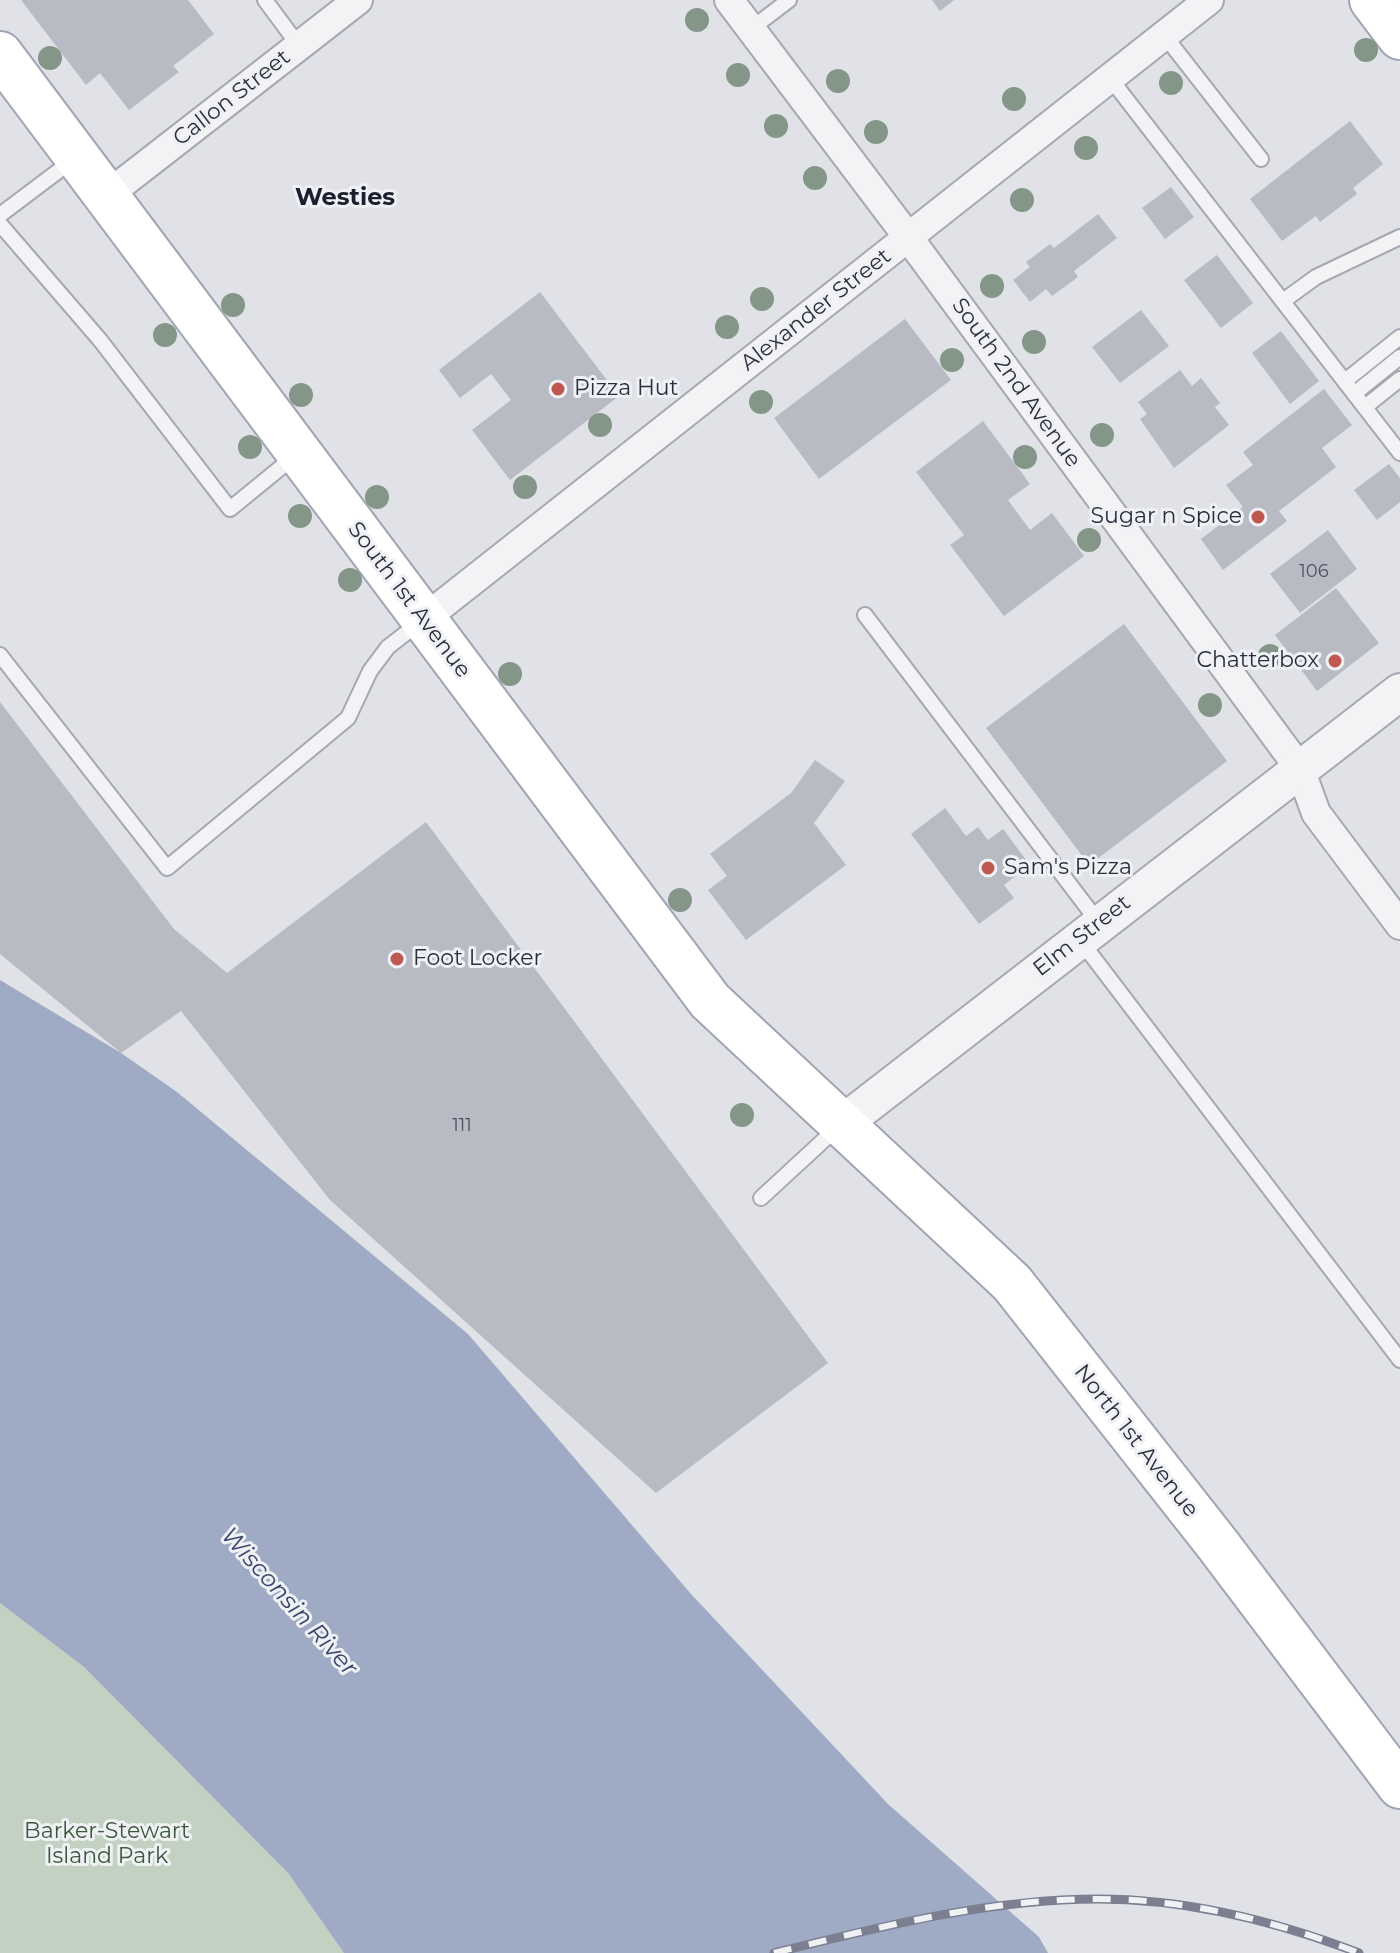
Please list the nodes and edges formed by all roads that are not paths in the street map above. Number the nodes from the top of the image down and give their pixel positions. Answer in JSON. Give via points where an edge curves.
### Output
{"nodes":[{"id":1,"x":265,"y":0,"type":"edge"},
{"id":2,"x":358,"y":0,"type":"edge"},
{"id":3,"x":729,"y":0,"type":"edge"},
{"id":4,"x":789,"y":0,"type":"edge"},
{"id":5,"x":1209,"y":0,"type":"edge"},
{"id":6,"x":1372,"y":0,"type":"edge"},
{"id":7,"x":751,"y":29,"type":"junction"},
{"id":8,"x":1164,"y":35,"type":"junction"},
{"id":9,"x":1400,"y":37,"type":"edge"},
{"id":10,"x":299,"y":46,"type":"junction"},
{"id":11,"x":0,"y":54,"type":"edge"},
{"id":12,"x":1110,"y":78,"type":"junction"},
{"id":13,"x":76,"y":157,"type":"junction"},
{"id":14,"x":1261,"y":159,"type":"dead end"},
{"id":15,"x":106,"y":196,"type":"junction"},
{"id":16,"x":0,"y":215,"type":"edge"},
{"id":17,"x":0,"y":224,"type":"edge"},
{"id":18,"x":908,"y":237,"type":"junction"},
{"id":19,"x":1400,"y":237,"type":"edge"},
{"id":20,"x":1283,"y":301,"type":"junction"},
{"id":21,"x":1400,"y":337,"type":"edge"},
{"id":22,"x":1400,"y":357,"type":"edge"},
{"id":23,"x":1400,"y":379,"type":"edge"},
{"id":24,"x":1350,"y":387,"type":"junction"},
{"id":25,"x":1365,"y":407,"type":"junction"},
{"id":26,"x":298,"y":452,"type":"junction"},
{"id":27,"x":1400,"y":453,"type":"edge"},
{"id":28,"x":865,"y":615,"type":"dead end"},
{"id":29,"x":424,"y":619,"type":"junction"},
{"id":30,"x":0,"y":655,"type":"edge"},
{"id":31,"x":1400,"y":692,"type":"edge"},
{"id":32,"x":1300,"y":769,"type":"junction"},
{"id":33,"x":1400,"y":925,"type":"edge"},
{"id":34,"x":1088,"y":930,"type":"junction"},
{"id":35,"x":842,"y":1124,"type":"junction"},
{"id":36,"x":761,"y":1198,"type":"dead end"},
{"id":37,"x":1400,"y":1360,"type":"edge"},
{"id":38,"x":1400,"y":1786,"type":"edge"}],
"edges":[{"from":1,"to":10,"type":"lane"},
{"from":2,"to":10,"type":"street","name":"Callon Street"},
{"from":3,"to":7,"type":"street","name":"South 2nd Avenue"},
{"from":4,"to":7,"type":"lane"},
{"from":5,"to":8,"type":"street","name":"Alexander Street"},
{"from":6,"to":9,"type":"main road"},
{"from":7,"to":18,"type":"street","name":"South 2nd Avenue"},
{"from":8,"to":12,"type":"street","name":"Alexander Street"},
{"from":8,"to":14,"type":"lane"},
{"from":10,"to":15,"type":"street","name":"Callon Street"},
{"from":11,"to":13,"type":"main road","name":"South 1st Avenue"},
{"from":12,"to":18,"type":"street","name":"Alexander Street"},
{"from":12,"to":20,"type":"lane"},
{"from":13,"to":15,"type":"main road","name":"South 1st Avenue"},
{"from":13,"to":16,"type":"lane"},
{"from":15,"to":26,"type":"main road","name":"South 1st Avenue"},
{"from":17,"to":26,"type":"lane","via":[[100,340],[230,509]]},
{"from":18,"to":29,"type":"street","name":"Alexander Street"},
{"from":18,"to":32,"type":"street","name":"South 2nd Avenue"},
{"from":19,"to":20,"type":"lane","via":[[1316,277]]},
{"from":20,"to":24,"type":"lane"},
{"from":21,"to":24,"type":"lane"},
{"from":22,"to":24,"type":"lane"},
{"from":23,"to":25,"type":"lane"},
{"from":24,"to":25,"type":"lane"},
{"from":25,"to":27,"type":"lane"},
{"from":26,"to":29,"type":"main road","name":"South 1st Avenue"},
{"from":28,"to":34,"type":"lane"},
{"from":29,"to":30,"type":"lane","via":[[388,647],[348,718],[167,868]]},
{"from":29,"to":35,"type":"main road","name":"South 1st Avenue","via":[[710,1001]]},
{"from":31,"to":32,"type":"street","name":"Elm Street"},
{"from":32,"to":33,"type":"street","name":"South 2nd Avenue","via":[[1316,813]]},
{"from":32,"to":34,"type":"street","name":"Elm Street"},
{"from":34,"to":35,"type":"street","name":"Elm Street"},
{"from":34,"to":37,"type":"lane"},
{"from":35,"to":36,"type":"lane"},
{"from":35,"to":38,"type":"main road","name":"North 1st Avenue","via":[[1012,1283]]}]}
